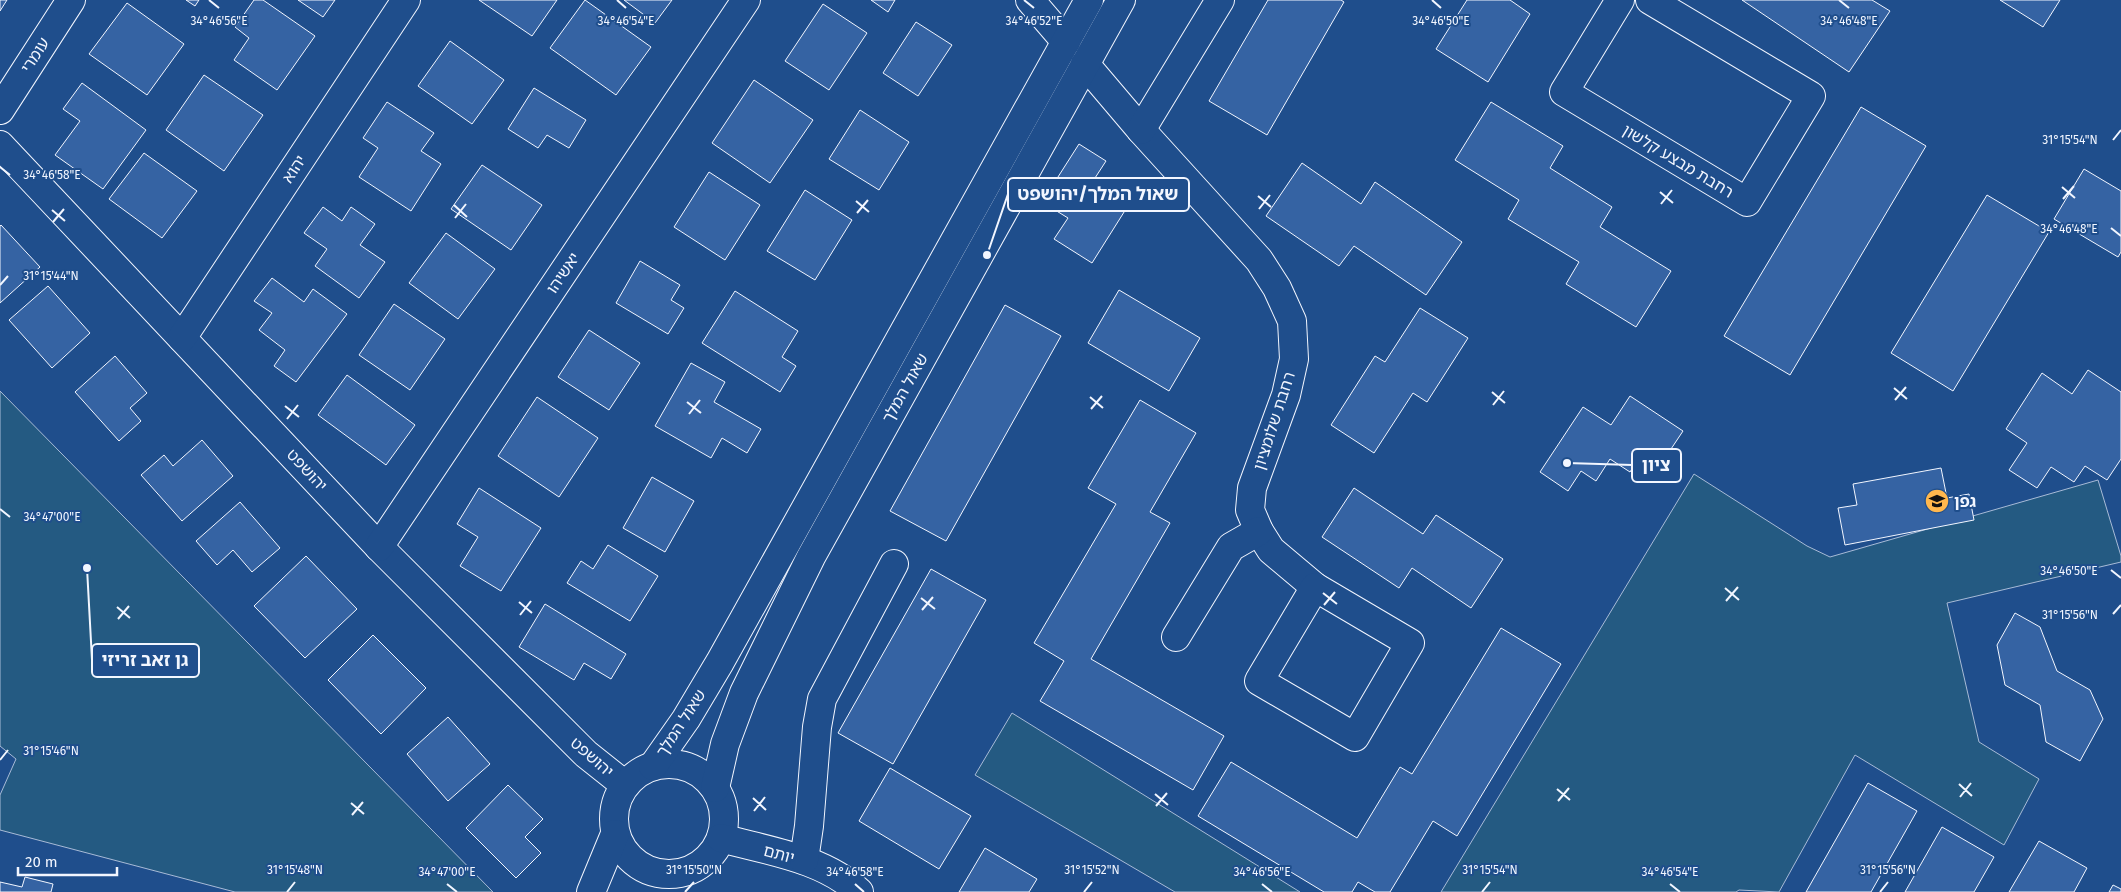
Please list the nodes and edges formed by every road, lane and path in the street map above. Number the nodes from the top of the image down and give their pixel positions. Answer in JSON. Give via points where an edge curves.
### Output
{"nodes":[{"id":1,"x":71,"y":0,"type":"edge"},
{"id":2,"x":406,"y":0,"type":"edge"},
{"id":3,"x":746,"y":0,"type":"edge"},
{"id":4,"x":1030,"y":0,"type":"edge"},
{"id":5,"x":1089,"y":0,"type":"edge"},
{"id":6,"x":1121,"y":0,"type":"edge"},
{"id":7,"x":1220,"y":0,"type":"edge"},
{"id":8,"x":1620,"y":0,"type":"edge"},
{"id":9,"x":1650,"y":0,"type":"edge"},
{"id":10,"x":1066,"y":42,"type":"junction"},
{"id":11,"x":1086,"y":64,"type":"junction"},
{"id":12,"x":0,"y":110,"type":"edge"},
{"id":13,"x":1141,"y":130,"type":"junction"},
{"id":14,"x":0,"y":144,"type":"edge"},
{"id":15,"x":182,"y":338,"type":"junction"},
{"id":16,"x":1259,"y":531,"type":"junction"},
{"id":17,"x":379,"y":546,"type":"junction"},
{"id":18,"x":894,"y":564,"type":"dead end"},
{"id":19,"x":1314,"y":586,"type":"junction"},
{"id":20,"x":1176,"y":637,"type":"dead end"},
{"id":21,"x":653,"y":766,"type":"junction"},
{"id":22,"x":625,"y":785,"type":"junction"},
{"id":23,"x":715,"y":788,"type":"junction"},
{"id":24,"x":615,"y":834,"type":"junction"},
{"id":25,"x":722,"y":838,"type":"junction"},
{"id":26,"x":804,"y":860,"type":"junction"},
{"id":27,"x":665,"y":875,"type":"junction"},
{"id":28,"x":591,"y":892,"type":"edge"},
{"id":29,"x":641,"y":892,"type":"edge"},
{"id":30,"x":859,"y":892,"type":"edge"}],
"edges":[{"from":1,"to":12,"type":"street","name":"עומרי"},
{"from":2,"to":15,"type":"street","name":"יהוא"},
{"from":3,"to":17,"type":"street","name":"יאשיהו"},
{"from":4,"to":10,"type":"street"},
{"from":5,"to":10,"type":"street","name":"שאול המלך"},
{"from":6,"to":11,"type":"street","name":"שאול המלך"},
{"from":7,"to":13,"type":"street"},
{"from":8,"to":9,"type":"street","name":"רחבת מבצע קלשון","via":[[1564,92],[1747,202],[1811,96]]},
{"from":10,"to":21,"type":"street","name":"שאול המלך","via":[[720,662]]},
{"from":11,"to":13,"type":"street","name":"רחבת שלומציון"},
{"from":11,"to":23,"type":"street","name":"שאול המלך","via":[[811,557],[744,693],[725,744]]},
{"from":13,"to":16,"type":"street","name":"רחבת שלומציון","via":[[1259,260],[1277,288],[1292,321],[1294,358],[1286,395],[1252,488],[1250,510]]},
{"from":14,"to":15,"type":"street","name":"יהושפט"},
{"from":15,"to":17,"type":"street","name":"יהושפט"},
{"from":16,"to":19,"type":"street","name":"רחבת שלומציון","via":[[1270,550]]},
{"from":16,"to":20,"type":"street","via":[[1231,547]]},
{"from":17,"to":22,"type":"street","name":"יהושפט","via":[[586,754]]},
{"from":18,"to":26,"type":"street","via":[[822,699]]},
{"from":19,"to":19,"type":"street","name":"רחבת שלומציון","via":[[1259,680],[1355,737],[1410,643]]},
{"from":21,"to":22,"type":"street","via":[[638,773]]},
{"from":21,"to":23,"type":"street","via":[[671,764],[688,767],[704,775]]},
{"from":22,"to":24,"type":"street","via":[[613,817]]},
{"from":23,"to":25,"type":"street","via":[[722,804]]},
{"from":24,"to":27,"type":"street","via":[[622,850],[633,862],[648,871]]},
{"from":24,"to":28,"type":"street"},
{"from":25,"to":26,"type":"street","name":"יותם"},
{"from":25,"to":27,"type":"street","via":[[700,866],[683,873]]},
{"from":26,"to":30,"type":"street","name":"יותם","via":[[833,872]]},
{"from":27,"to":29,"type":"street"}]}
